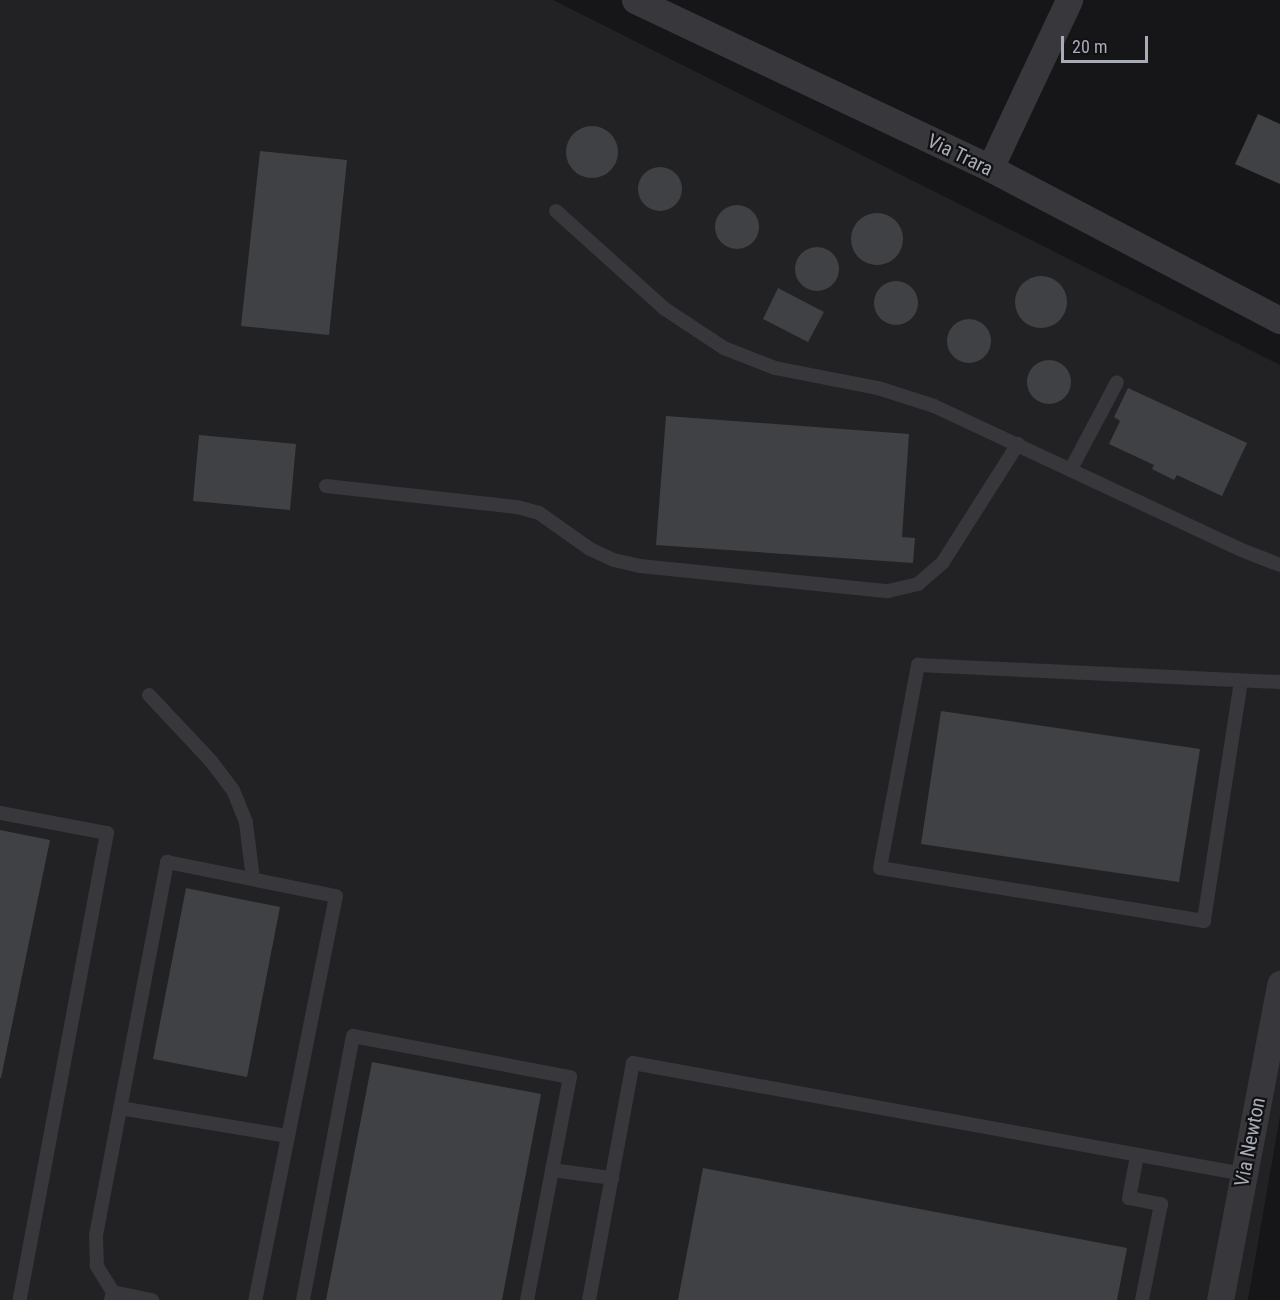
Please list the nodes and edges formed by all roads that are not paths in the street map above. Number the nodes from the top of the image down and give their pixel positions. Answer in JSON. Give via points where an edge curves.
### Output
{"nodes":[{"id":1,"x":635,"y":0,"type":"edge"},
{"id":2,"x":1069,"y":0,"type":"edge"},
{"id":3,"x":990,"y":168,"type":"junction"},
{"id":4,"x":556,"y":211,"type":"dead end"},
{"id":5,"x":1280,"y":320,"type":"edge"},
{"id":6,"x":1117,"y":382,"type":"dead end"},
{"id":7,"x":1018,"y":444,"type":"junction"},
{"id":8,"x":1071,"y":469,"type":"junction"},
{"id":9,"x":326,"y":486,"type":"dead end"},
{"id":10,"x":1280,"y":565,"type":"edge"},
{"id":11,"x":1241,"y":681,"type":"junction"},
{"id":12,"x":1280,"y":682,"type":"edge"},
{"id":13,"x":149,"y":695,"type":"dead end"},
{"id":14,"x":0,"y":813,"type":"edge"},
{"id":15,"x":253,"y":879,"type":"junction"},
{"id":16,"x":1280,"y":984,"type":"edge"},
{"id":17,"x":120,"y":1108,"type":"junction"},
{"id":18,"x":287,"y":1136,"type":"junction"},
{"id":19,"x":1137,"y":1156,"type":"junction"},
{"id":20,"x":552,"y":1170,"type":"junction"},
{"id":21,"x":1244,"y":1174,"type":"junction"},
{"id":22,"x":612,"y":1178,"type":"junction"},
{"id":23,"x":112,"y":1296,"type":"edge"},
{"id":24,"x":20,"y":1300,"type":"edge"},
{"id":25,"x":152,"y":1300,"type":"edge"},
{"id":26,"x":255,"y":1300,"type":"edge"},
{"id":27,"x":303,"y":1300,"type":"edge"},
{"id":28,"x":527,"y":1300,"type":"edge"},
{"id":29,"x":590,"y":1300,"type":"edge"},
{"id":30,"x":1142,"y":1300,"type":"edge"},
{"id":31,"x":1220,"y":1300,"type":"edge"}],
"edges":[{"from":1,"to":3,"type":"street","name":"Via Trara"},
{"from":2,"to":3,"type":"street"},
{"from":3,"to":5,"type":"street","name":"Via Trara"},
{"from":4,"to":7,"type":"lane","via":[[665,309],[724,348],[786,371],[905,395]]},
{"from":6,"to":8,"type":"lane"},
{"from":7,"to":8,"type":"lane"},
{"from":7,"to":9,"type":"lane","via":[[943,562],[918,584],[888,591],[640,566],[590,549],[539,513],[518,507]]},
{"from":8,"to":10,"type":"lane"},
{"from":11,"to":11,"type":"lane","via":[[918,665],[880,868],[1204,921]]},
{"from":11,"to":12,"type":"lane"},
{"from":13,"to":15,"type":"lane","via":[[233,790],[246,823]]},
{"from":14,"to":24,"type":"lane","via":[[107,832]]},
{"from":15,"to":17,"type":"lane","via":[[167,862]]},
{"from":15,"to":18,"type":"lane","via":[[336,896]]},
{"from":16,"to":21,"type":"street","name":"Via Newton"},
{"from":17,"to":18,"type":"lane"},
{"from":17,"to":23,"type":"lane","via":[[95,1251],[97,1266]]},
{"from":18,"to":26,"type":"lane"},
{"from":19,"to":21,"type":"lane"},
{"from":19,"to":22,"type":"lane","via":[[633,1063]]},
{"from":19,"to":30,"type":"lane","via":[[1129,1198],[1161,1204]]},
{"from":20,"to":22,"type":"lane"},
{"from":20,"to":27,"type":"lane","via":[[570,1077],[353,1036]]},
{"from":20,"to":28,"type":"lane"},
{"from":21,"to":31,"type":"street","name":"Via Newton"},
{"from":22,"to":29,"type":"lane"},
{"from":23,"to":25,"type":"lane"}]}
